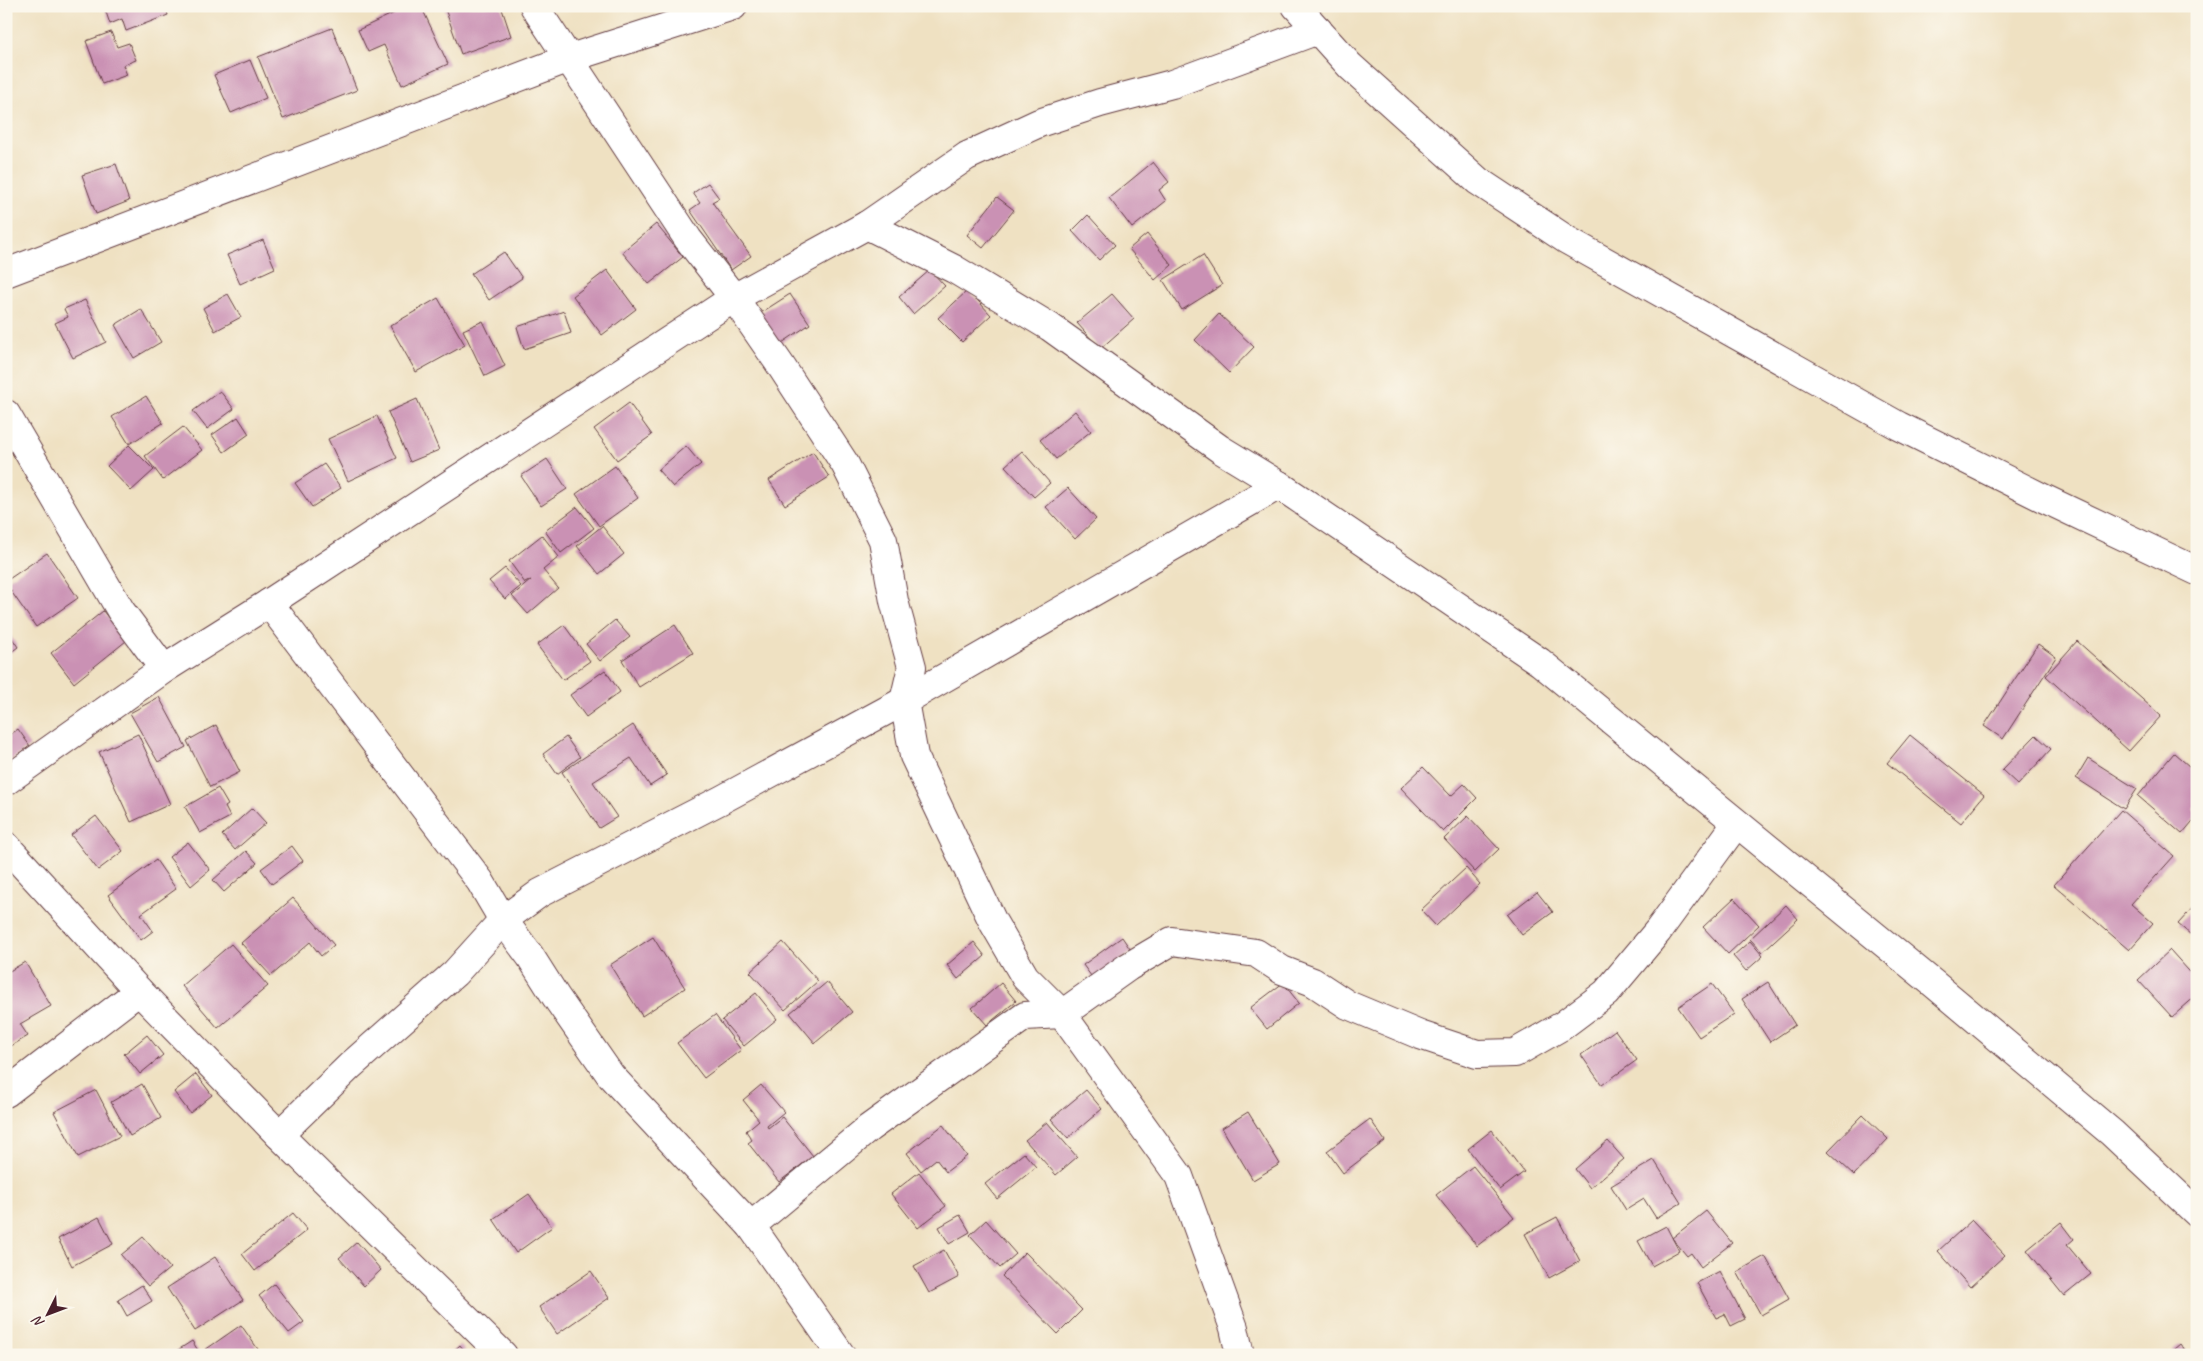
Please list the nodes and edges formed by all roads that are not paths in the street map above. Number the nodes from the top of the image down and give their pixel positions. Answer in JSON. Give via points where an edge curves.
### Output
{"nodes":[{"id":1,"x":534,"y":6,"type":"edge"},
{"id":2,"x":733,"y":6,"type":"edge"},
{"id":3,"x":1296,"y":6,"type":"edge"},
{"id":4,"x":1318,"y":30,"type":"junction"},
{"id":5,"x":567,"y":59,"type":"junction"},
{"id":6,"x":867,"y":225,"type":"junction"},
{"id":7,"x":6,"y":273,"type":"edge"},
{"id":8,"x":734,"y":298,"type":"junction"},
{"id":9,"x":6,"y":414,"type":"edge"},
{"id":10,"x":1279,"y":485,"type":"junction"},
{"id":11,"x":2197,"y":571,"type":"edge"},
{"id":12,"x":269,"y":603,"type":"junction"},
{"id":13,"x":164,"y":669,"type":"junction"},
{"id":14,"x":904,"y":701,"type":"junction"},
{"id":15,"x":6,"y":781,"type":"edge"},
{"id":16,"x":1736,"y":824,"type":"junction"},
{"id":17,"x":6,"y":846,"type":"edge"},
{"id":18,"x":503,"y":920,"type":"junction"},
{"id":19,"x":140,"y":991,"type":"junction"},
{"id":20,"x":1062,"y":1014,"type":"junction"},
{"id":21,"x":6,"y":1093,"type":"edge"},
{"id":22,"x":278,"y":1135,"type":"junction"},
{"id":23,"x":2197,"y":1213,"type":"edge"},
{"id":24,"x":751,"y":1226,"type":"junction"},
{"id":25,"x":503,"y":1355,"type":"edge"},
{"id":26,"x":841,"y":1355,"type":"edge"},
{"id":27,"x":1240,"y":1355,"type":"edge"}],
"edges":[{"from":1,"to":5,"type":"street"},
{"from":2,"to":5,"type":"street"},
{"from":3,"to":4,"type":"street"},
{"from":4,"to":6,"type":"street","via":[[1172,84],[1039,123],[967,156]]},
{"from":4,"to":11,"type":"street","via":[[1350,66],[1478,181],[1567,240],[1899,426]]},
{"from":5,"to":7,"type":"street"},
{"from":5,"to":8,"type":"street","via":[[688,239]]},
{"from":6,"to":8,"type":"street"},
{"from":6,"to":10,"type":"street","via":[[954,269],[1050,327],[1220,449]]},
{"from":8,"to":12,"type":"street"},
{"from":8,"to":14,"type":"street","via":[[845,464],[883,540],[894,601],[912,667]]},
{"from":9,"to":13,"type":"street","via":[[121,611]]},
{"from":10,"to":14,"type":"street"},
{"from":10,"to":16,"type":"street","via":[[1540,662]]},
{"from":12,"to":13,"type":"street"},
{"from":12,"to":18,"type":"street","via":[[480,881]]},
{"from":13,"to":15,"type":"street"},
{"from":14,"to":18,"type":"street","via":[[540,893]]},
{"from":14,"to":20,"type":"street","via":[[914,756],[993,922],[1025,977]]},
{"from":16,"to":20,"type":"street","via":[[1658,931],[1606,993],[1562,1026],[1515,1054],[1477,1054],[1420,1034],[1348,1005],[1313,982],[1282,970],[1256,954],[1172,941],[1128,967]]},
{"from":16,"to":23,"type":"street","via":[[2112,1133]]},
{"from":17,"to":19,"type":"street"},
{"from":18,"to":22,"type":"street","via":[[455,973]]},
{"from":18,"to":24,"type":"street","via":[[611,1076]]},
{"from":19,"to":21,"type":"street"},
{"from":19,"to":22,"type":"street"},
{"from":20,"to":24,"type":"street","via":[[1025,1016],[868,1128]]},
{"from":20,"to":27,"type":"street","via":[[1179,1176],[1234,1328]]},
{"from":22,"to":25,"type":"street"},
{"from":24,"to":26,"type":"street"}]}
